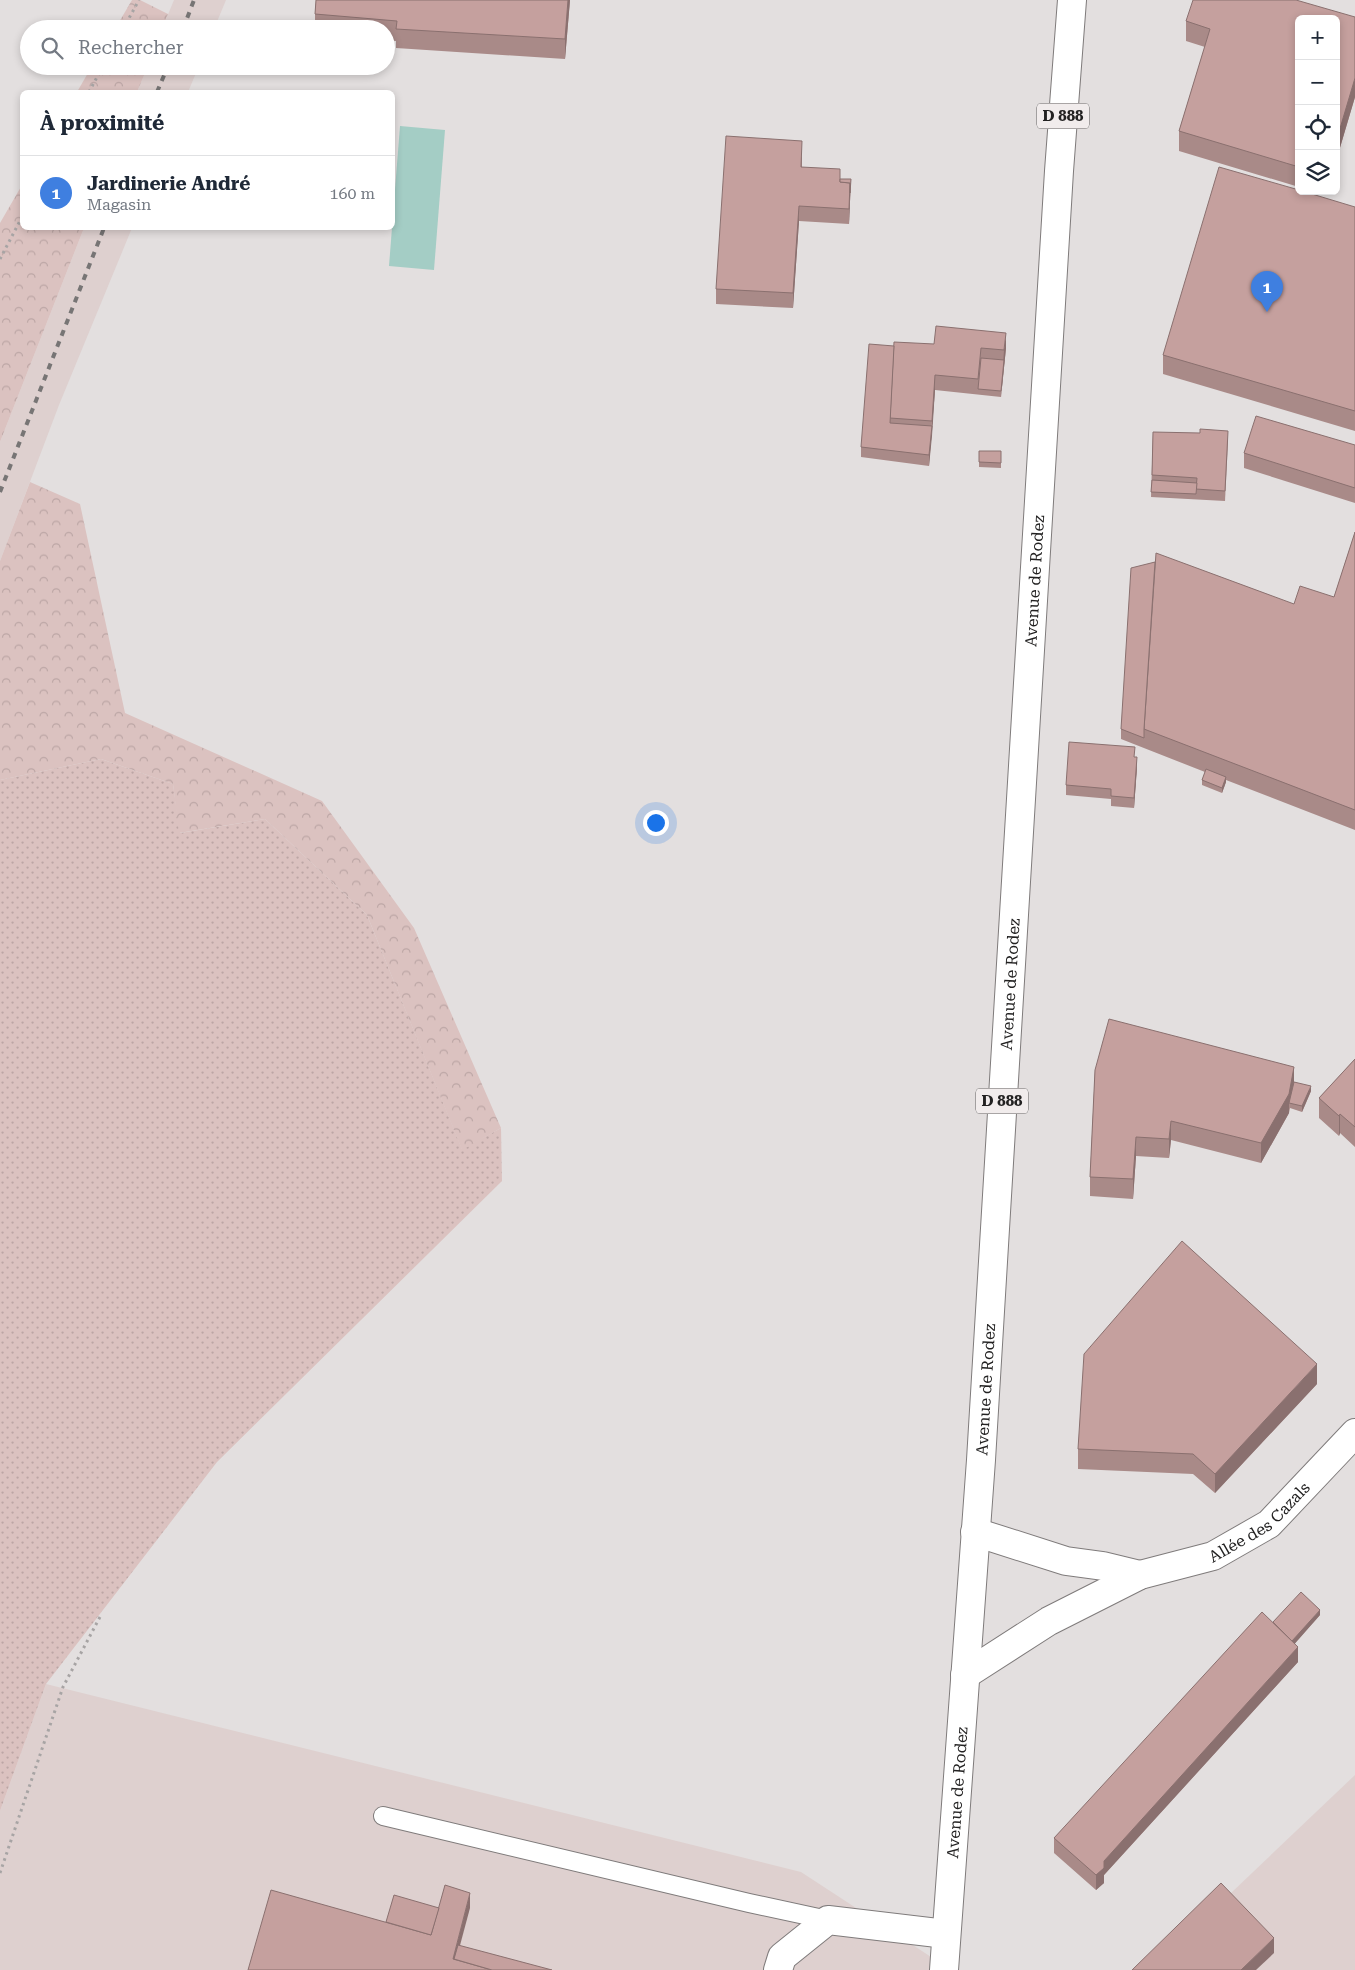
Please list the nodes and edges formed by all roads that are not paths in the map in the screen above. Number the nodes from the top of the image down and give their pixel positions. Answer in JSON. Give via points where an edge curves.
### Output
{"nodes":[{"id":1,"x":1074,"y":4,"type":"edge"},
{"id":2,"x":1355,"y":1433,"type":"edge"},
{"id":3,"x":975,"y":1532,"type":"junction"},
{"id":4,"x":1140,"y":1575,"type":"junction"},
{"id":5,"x":965,"y":1675,"type":"junction"},
{"id":6,"x":383,"y":1816,"type":"dead end"},
{"id":7,"x":828,"y":1920,"type":"junction"},
{"id":8,"x":946,"y":1934,"type":"junction"},
{"id":9,"x":778,"y":1970,"type":"edge"},
{"id":10,"x":944,"y":1970,"type":"edge"}],
"edges":[{"from":1,"to":3,"type":"main road","name":"Avenue de Rodez","number":"D 888","via":[[1059,170]]},
{"from":2,"to":4,"type":"main road","name":"Allée des Cazals","via":[[1269,1524],[1213,1556]]},
{"from":3,"to":4,"type":"main road","name":"Allée des Cazals","via":[[1066,1561]]},
{"from":3,"to":5,"type":"main road","name":"Avenue de Rodez","number":"D 888"},
{"from":4,"to":5,"type":"main road","name":"Allée des Cazals","via":[[1049,1621]]},
{"from":5,"to":8,"type":"main road","name":"Avenue de Rodez","number":"D 888"},
{"from":6,"to":7,"type":"lane"},
{"from":7,"to":8,"type":"main road"},
{"from":7,"to":9,"type":"main road","via":[[782,1957]]},
{"from":8,"to":10,"type":"main road","name":"Avenue de Rodez","number":"D 888"}]}
